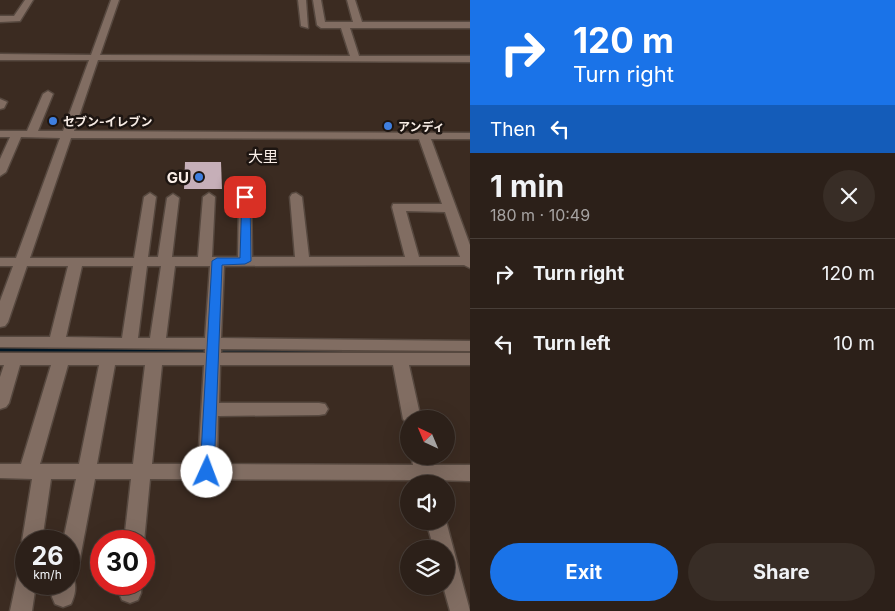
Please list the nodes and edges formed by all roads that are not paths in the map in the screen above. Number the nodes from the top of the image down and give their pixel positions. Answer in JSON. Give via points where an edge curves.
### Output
{"nodes":[{"id":1,"x":29,"y":0,"type":"edge"},
{"id":2,"x":116,"y":0,"type":"edge"},
{"id":3,"x":302,"y":0,"type":"edge"},
{"id":4,"x":317,"y":0,"type":"edge"},
{"id":5,"x":351,"y":0,"type":"edge"},
{"id":6,"x":0,"y":19,"type":"edge"},
{"id":7,"x":344,"y":25,"type":"junction"},
{"id":8,"x":358,"y":25,"type":"junction"},
{"id":9,"x":470,"y":25,"type":"edge"},
{"id":10,"x":305,"y":26,"type":"dead end"},
{"id":11,"x":0,"y":58,"type":"edge"},
{"id":12,"x":95,"y":58,"type":"junction"},
{"id":13,"x":355,"y":58,"type":"junction"},
{"id":14,"x":470,"y":59,"type":"edge"},
{"id":15,"x":48,"y":94,"type":"dead end"},
{"id":16,"x":0,"y":134,"type":"edge"},
{"id":17,"x":17,"y":134,"type":"junction"},
{"id":18,"x":31,"y":134,"type":"junction"},
{"id":19,"x":67,"y":134,"type":"junction"},
{"id":20,"x":424,"y":136,"type":"junction"},
{"id":21,"x":470,"y":136,"type":"edge"},
{"id":22,"x":0,"y":172,"type":"edge"},
{"id":23,"x":150,"y":197,"type":"dead end"},
{"id":24,"x":209,"y":197,"type":"dead end"},
{"id":25,"x":245,"y":197,"type":"dead end"},
{"id":26,"x":296,"y":197,"type":"dead end"},
{"id":27,"x":173,"y":198,"type":"dead end"},
{"id":28,"x":450,"y":208,"type":"junction"},
{"id":29,"x":211,"y":261,"type":"junction"},
{"id":30,"x":245,"y":261,"type":"junction"},
{"id":31,"x":302,"y":261,"type":"junction"},
{"id":32,"x":413,"y":261,"type":"junction"},
{"id":33,"x":0,"y":262,"type":"edge"},
{"id":34,"x":76,"y":262,"type":"junction"},
{"id":35,"x":141,"y":262,"type":"junction"},
{"id":36,"x":166,"y":262,"type":"junction"},
{"id":37,"x":20,"y":263,"type":"junction"},
{"id":38,"x":469,"y":263,"type":"edge"},
{"id":39,"x":0,"y":322,"type":"edge"},
{"id":40,"x":0,"y":342,"type":"edge"},
{"id":41,"x":129,"y":344,"type":"junction"},
{"id":42,"x":470,"y":346,"type":"edge"},
{"id":43,"x":58,"y":352,"type":"junction"},
{"id":44,"x":156,"y":352,"type":"junction"},
{"id":45,"x":212,"y":352,"type":"junction"},
{"id":46,"x":7,"y":359,"type":"edge"},
{"id":47,"x":470,"y":359,"type":"edge"},
{"id":48,"x":108,"y":360,"type":"junction"},
{"id":49,"x":400,"y":360,"type":"junction"},
{"id":50,"x":0,"y":403,"type":"edge"},
{"id":51,"x":319,"y":409,"type":"dead end"},
{"id":52,"x":210,"y":410,"type":"junction"},
{"id":53,"x":410,"y":410,"type":"edge"},
{"id":54,"x":35,"y":471,"type":"junction"},
{"id":55,"x":423,"y":471,"type":"edge"},
{"id":56,"x":0,"y":472,"type":"edge"},
{"id":57,"x":85,"y":472,"type":"junction"},
{"id":58,"x":140,"y":472,"type":"junction"},
{"id":59,"x":207,"y":472,"type":"junction"},
{"id":60,"x":470,"y":473,"type":"edge"},
{"id":61,"x":32,"y":530,"type":"edge"},
{"id":62,"x":75,"y":530,"type":"edge"},
{"id":63,"x":135,"y":530,"type":"edge"},
{"id":64,"x":455,"y":590,"type":"edge"},
{"id":65,"x":23,"y":595,"type":"edge"},
{"id":66,"x":21,"y":611,"type":"edge"},
{"id":67,"x":461,"y":611,"type":"edge"}],
"edges":[{"from":1,"to":6,"type":"street","via":[[17,19]]},
{"from":2,"to":12,"type":"street"},
{"from":3,"to":10,"type":"street"},
{"from":4,"to":7,"type":"street","via":[[321,25]]},
{"from":5,"to":8,"type":"street"},
{"from":7,"to":8,"type":"street"},
{"from":7,"to":13,"type":"street"},
{"from":8,"to":9,"type":"street"},
{"from":11,"to":12,"type":"street"},
{"from":12,"to":13,"type":"street"},
{"from":12,"to":19,"type":"street"},
{"from":13,"to":14,"type":"street"},
{"from":15,"to":18,"type":"street"},
{"from":16,"to":17,"type":"street"},
{"from":17,"to":18,"type":"street"},
{"from":17,"to":22,"type":"street"},
{"from":18,"to":19,"type":"street"},
{"from":19,"to":20,"type":"street"},
{"from":19,"to":37,"type":"street"},
{"from":20,"to":21,"type":"street"},
{"from":20,"to":28,"type":"street"},
{"from":23,"to":35,"type":"street"},
{"from":24,"to":29,"type":"street"},
{"from":25,"to":30,"type":"street"},
{"from":26,"to":31,"type":"street"},
{"from":27,"to":36,"type":"street"},
{"from":28,"to":32,"type":"street","via":[[398,207]]},
{"from":28,"to":38,"type":"street"},
{"from":29,"to":30,"type":"street"},
{"from":29,"to":36,"type":"street"},
{"from":29,"to":45,"type":"street"},
{"from":30,"to":31,"type":"street"},
{"from":31,"to":32,"type":"street"},
{"from":32,"to":38,"type":"street"},
{"from":33,"to":37,"type":"street"},
{"from":34,"to":35,"type":"street"},
{"from":34,"to":37,"type":"street"},
{"from":34,"to":43,"type":"street"},
{"from":35,"to":36,"type":"street"},
{"from":35,"to":41,"type":"street"},
{"from":36,"to":44,"type":"street"},
{"from":37,"to":39,"type":"street"},
{"from":40,"to":43,"type":"street"},
{"from":41,"to":43,"type":"street"},
{"from":41,"to":44,"type":"street"},
{"from":42,"to":45,"type":"street"},
{"from":43,"to":46,"type":"street"},
{"from":43,"to":48,"type":"street"},
{"from":43,"to":54,"type":"street"},
{"from":44,"to":45,"type":"street"},
{"from":44,"to":48,"type":"street"},
{"from":44,"to":58,"type":"street"},
{"from":45,"to":49,"type":"street"},
{"from":45,"to":52,"type":"street"},
{"from":46,"to":50,"type":"street"},
{"from":47,"to":49,"type":"street"},
{"from":48,"to":57,"type":"street"},
{"from":49,"to":53,"type":"street"},
{"from":51,"to":52,"type":"street"},
{"from":52,"to":59,"type":"street"},
{"from":54,"to":56,"type":"street"},
{"from":54,"to":57,"type":"street"},
{"from":54,"to":61,"type":"street"},
{"from":55,"to":59,"type":"street"},
{"from":55,"to":60,"type":"street"},
{"from":57,"to":58,"type":"street"},
{"from":57,"to":62,"type":"street"},
{"from":58,"to":59,"type":"street"},
{"from":58,"to":63,"type":"street"},
{"from":64,"to":67,"type":"street"},
{"from":65,"to":66,"type":"street"}]}
